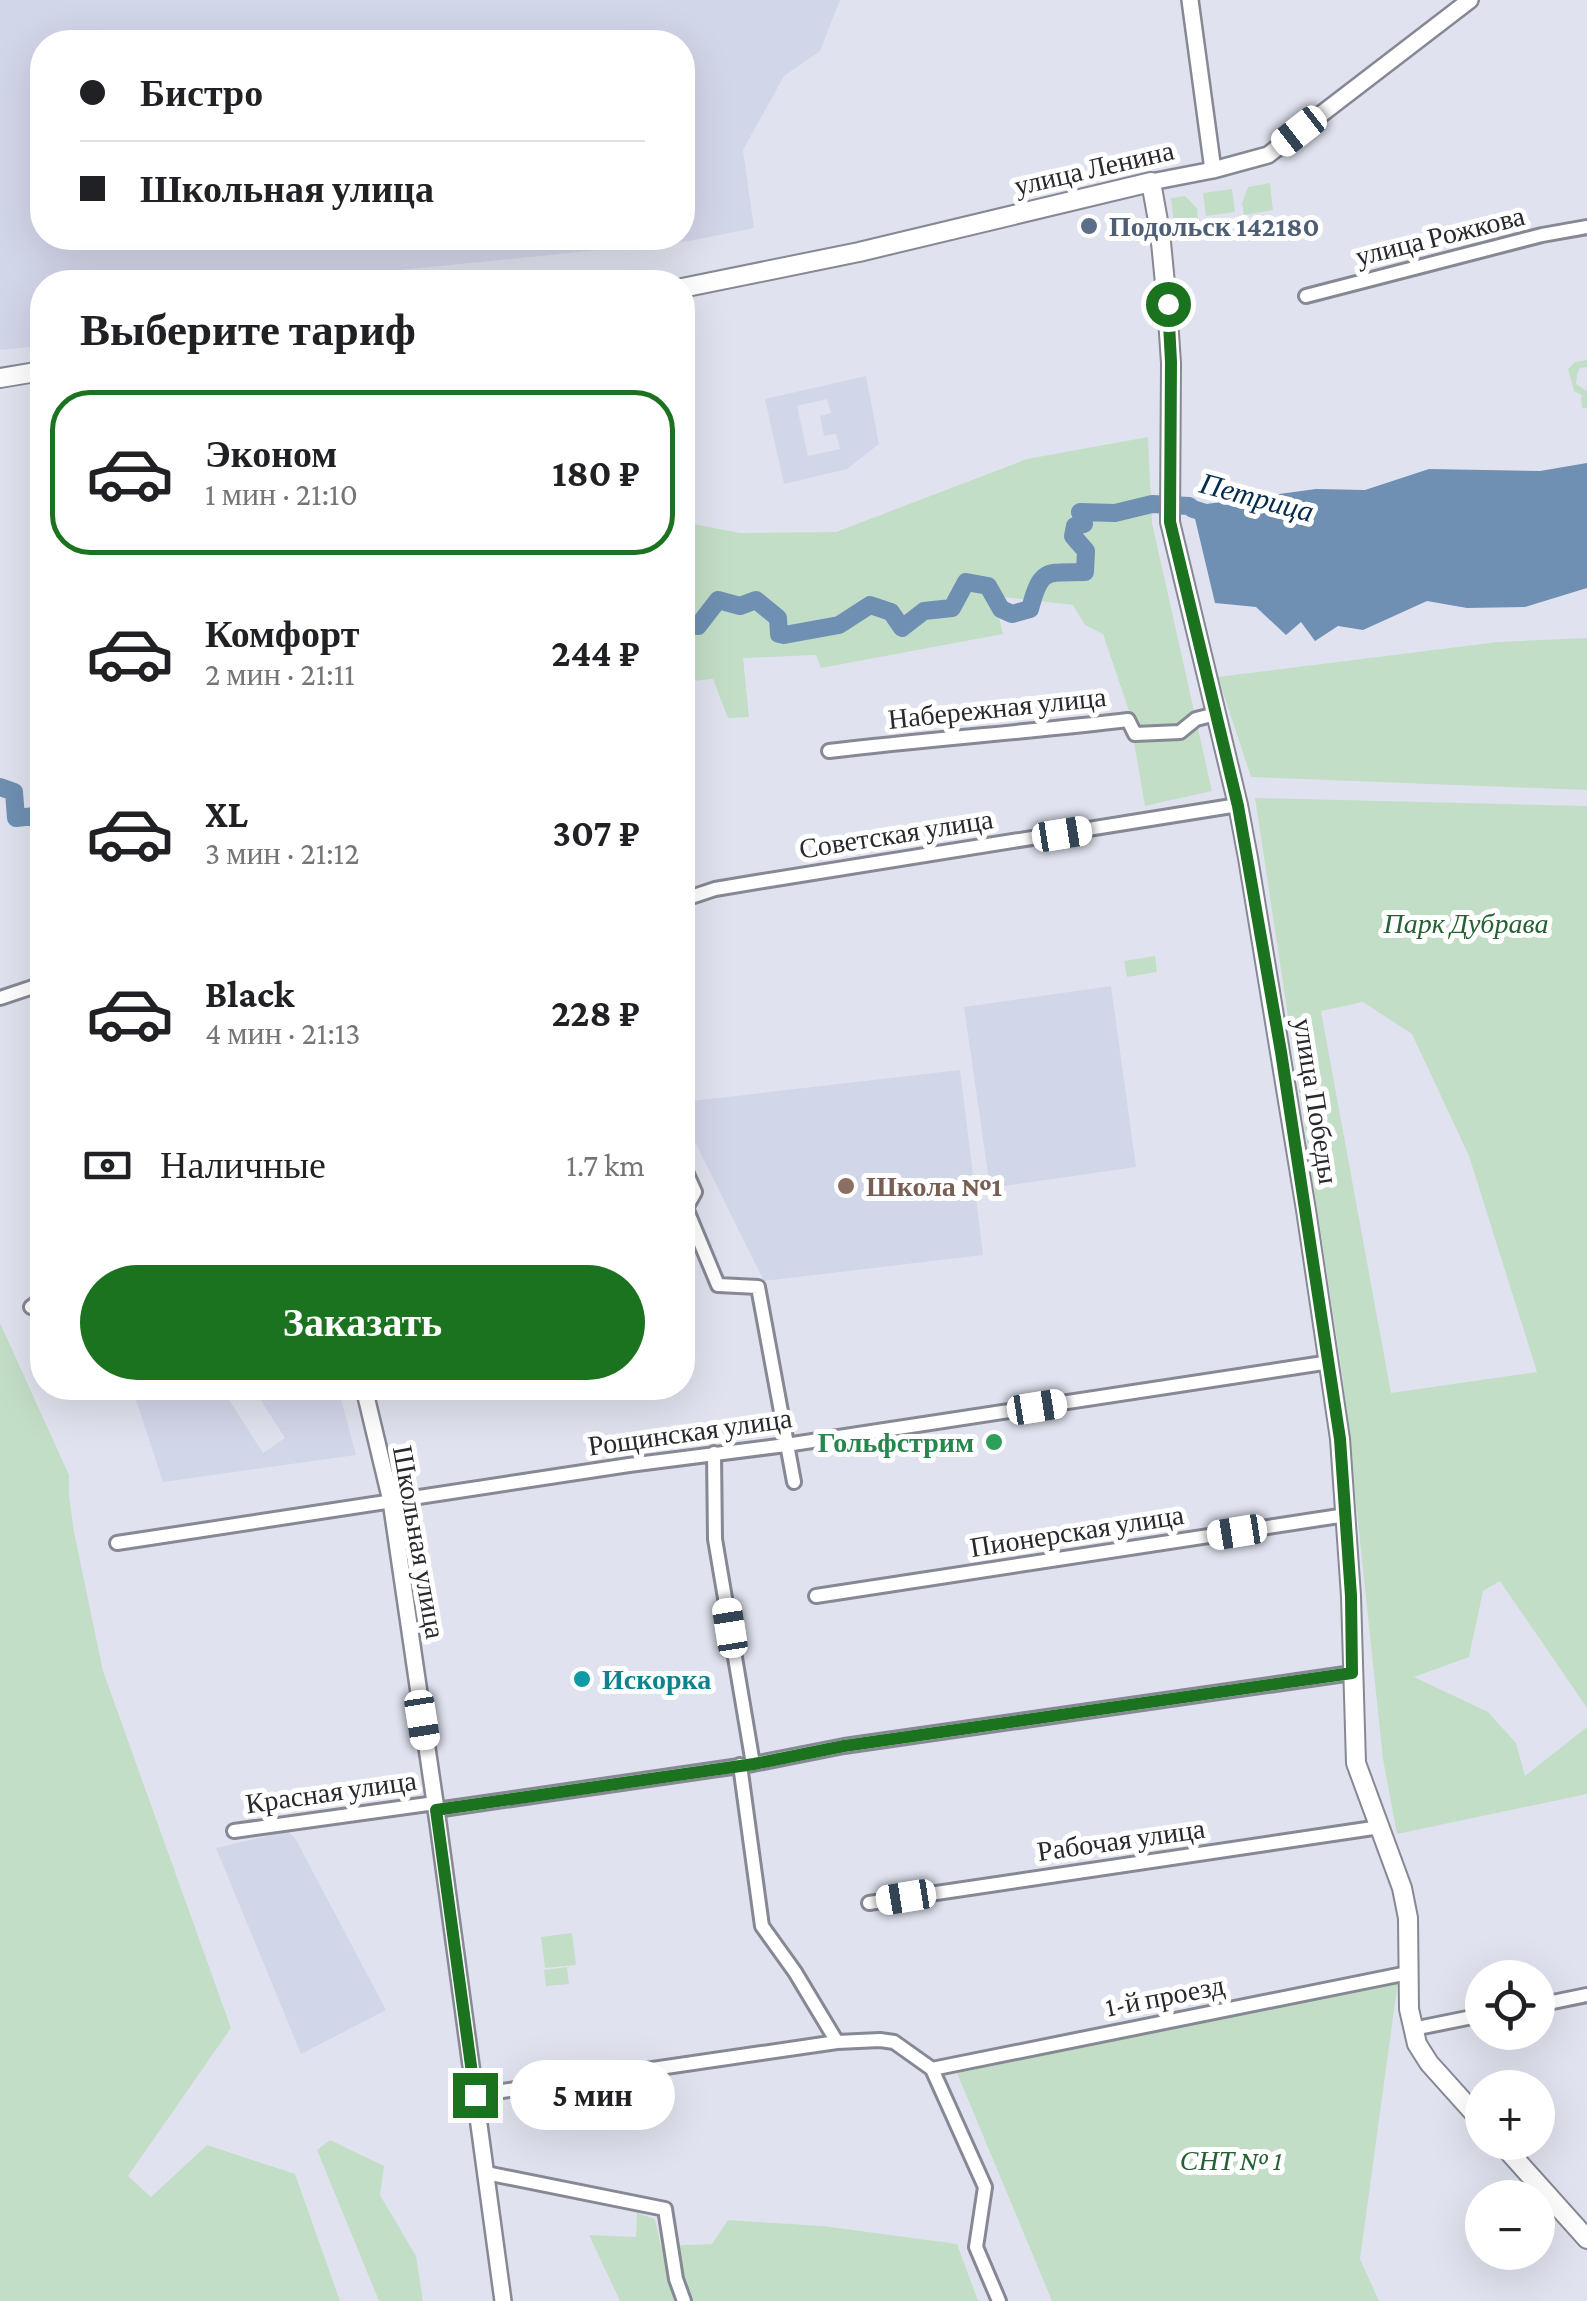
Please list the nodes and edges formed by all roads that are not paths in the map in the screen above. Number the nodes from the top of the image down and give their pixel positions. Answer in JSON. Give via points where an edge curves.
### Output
{"nodes":[{"id":1,"x":1190,"y":0,"type":"edge"},
{"id":2,"x":1470,"y":0,"type":"edge"},
{"id":3,"x":1213,"y":170,"type":"junction"},
{"id":4,"x":1151,"y":182,"type":"junction"},
{"id":5,"x":1587,"y":227,"type":"edge"},
{"id":6,"x":695,"y":285,"type":"edge"},
{"id":7,"x":1306,"y":296,"type":"dead end"},
{"id":8,"x":30,"y":374,"type":"edge"},
{"id":9,"x":0,"y":378,"type":"edge"},
{"id":10,"x":1216,"y":714,"type":"junction"},
{"id":11,"x":829,"y":750,"type":"dead end"},
{"id":12,"x":1238,"y":806,"type":"junction"},
{"id":13,"x":695,"y":896,"type":"edge"},
{"id":14,"x":30,"y":988,"type":"edge"},
{"id":15,"x":0,"y":998,"type":"edge"},
{"id":16,"x":695,"y":1230,"type":"edge"},
{"id":17,"x":1330,"y":1362,"type":"junction"},
{"id":18,"x":367,"y":1400,"type":"edge"},
{"id":19,"x":786,"y":1445,"type":"junction"},
{"id":20,"x":714,"y":1453,"type":"junction"},
{"id":21,"x":794,"y":1482,"type":"dead end"},
{"id":22,"x":391,"y":1500,"type":"junction"},
{"id":23,"x":1346,"y":1515,"type":"junction"},
{"id":24,"x":117,"y":1543,"type":"dead end"},
{"id":25,"x":816,"y":1596,"type":"dead end"},
{"id":26,"x":1352,"y":1673,"type":"junction"},
{"id":27,"x":746,"y":1764,"type":"junction"},
{"id":28,"x":436,"y":1806,"type":"junction"},
{"id":29,"x":1380,"y":1827,"type":"junction"},
{"id":30,"x":234,"y":1831,"type":"dead end"},
{"id":31,"x":869,"y":1903,"type":"dead end"},
{"id":32,"x":1408,"y":1973,"type":"junction"},
{"id":33,"x":1587,"y":1995,"type":"edge"},
{"id":34,"x":1555,"y":2001,"type":"edge"},
{"id":35,"x":1465,"y":2018,"type":"edge"},
{"id":36,"x":1413,"y":2029,"type":"junction"},
{"id":37,"x":837,"y":2042,"type":"junction"},
{"id":38,"x":932,"y":2069,"type":"junction"},
{"id":39,"x":475,"y":2095,"type":"junction"},
{"id":40,"x":1465,"y":2103,"type":"edge"},
{"id":41,"x":1516,"y":2160,"type":"edge"},
{"id":42,"x":486,"y":2172,"type":"junction"},
{"id":43,"x":1587,"y":2239,"type":"edge"},
{"id":44,"x":502,"y":2301,"type":"edge"},
{"id":45,"x":684,"y":2301,"type":"edge"},
{"id":46,"x":999,"y":2301,"type":"edge"}],
"edges":[{"from":1,"to":3,"type":"street"},
{"from":2,"to":3,"type":"street","name":"улица Ленина","via":[[1268,155]]},
{"from":3,"to":4,"type":"street","name":"улица Ленина"},
{"from":4,"to":6,"type":"main road","name":"улица Ленина"},
{"from":4,"to":10,"type":"main road","name":"улица Победы","via":[[1171,362],[1170,522]]},
{"from":5,"to":7,"type":"street","name":"улица Рожкова"},
{"from":8,"to":9,"type":"main road"},
{"from":10,"to":11,"type":"street","name":"Набережная улица","via":[[1180,732],[1135,734],[1128,720]]},
{"from":10,"to":12,"type":"main road","name":"улица Победы"},
{"from":12,"to":13,"type":"street","name":"Советская улица"},
{"from":12,"to":17,"type":"main road","name":"улица Победы"},
{"from":14,"to":15,"type":"street"},
{"from":16,"to":19,"type":"street","via":[[718,1285],[758,1287]]},
{"from":17,"to":19,"type":"street","name":"Рощинская улица"},
{"from":17,"to":23,"type":"main road","name":"улица Победы"},
{"from":18,"to":22,"type":"street","name":"Школьная улица"},
{"from":19,"to":20,"type":"street","name":"Рощинская улица"},
{"from":19,"to":21,"type":"street"},
{"from":20,"to":22,"type":"street","name":"Рощинская улица"},
{"from":20,"to":27,"type":"street","via":[[715,1540]]},
{"from":22,"to":24,"type":"street","name":"Рощинская улица"},
{"from":22,"to":28,"type":"street","name":"Школьная улица"},
{"from":23,"to":25,"type":"street","name":"Пионерская улица"},
{"from":23,"to":26,"type":"main road","name":"улица Победы"},
{"from":26,"to":27,"type":"street","name":"Красная улица"},
{"from":26,"to":29,"type":"main road","name":"улица Победы","via":[[1356,1763]]},
{"from":27,"to":28,"type":"street","name":"Красная улица"},
{"from":27,"to":37,"type":"street","via":[[762,1926]]},
{"from":28,"to":30,"type":"street","name":"Красная улица"},
{"from":28,"to":39,"type":"street","name":"Школьная улица"},
{"from":29,"to":31,"type":"street","name":"Рабочая улица"},
{"from":29,"to":32,"type":"main road","name":"улица Победы","via":[[1408,1918]]},
{"from":32,"to":36,"type":"main road","name":"улица Победы"},
{"from":32,"to":38,"type":"street","name":"1-й проезд"},
{"from":33,"to":34,"type":"street"},
{"from":35,"to":36,"type":"street"},
{"from":36,"to":40,"type":"main road","via":[[1429,2063]]},
{"from":37,"to":38,"type":"street","via":[[894,2042]]},
{"from":37,"to":39,"type":"street"},
{"from":38,"to":46,"type":"street","via":[[984,2187],[976,2248]]},
{"from":39,"to":42,"type":"street","name":"Школьная улица"},
{"from":41,"to":43,"type":"main road"},
{"from":42,"to":44,"type":"street","name":"Школьная улица"},
{"from":42,"to":45,"type":"street","via":[[665,2209]]}]}
